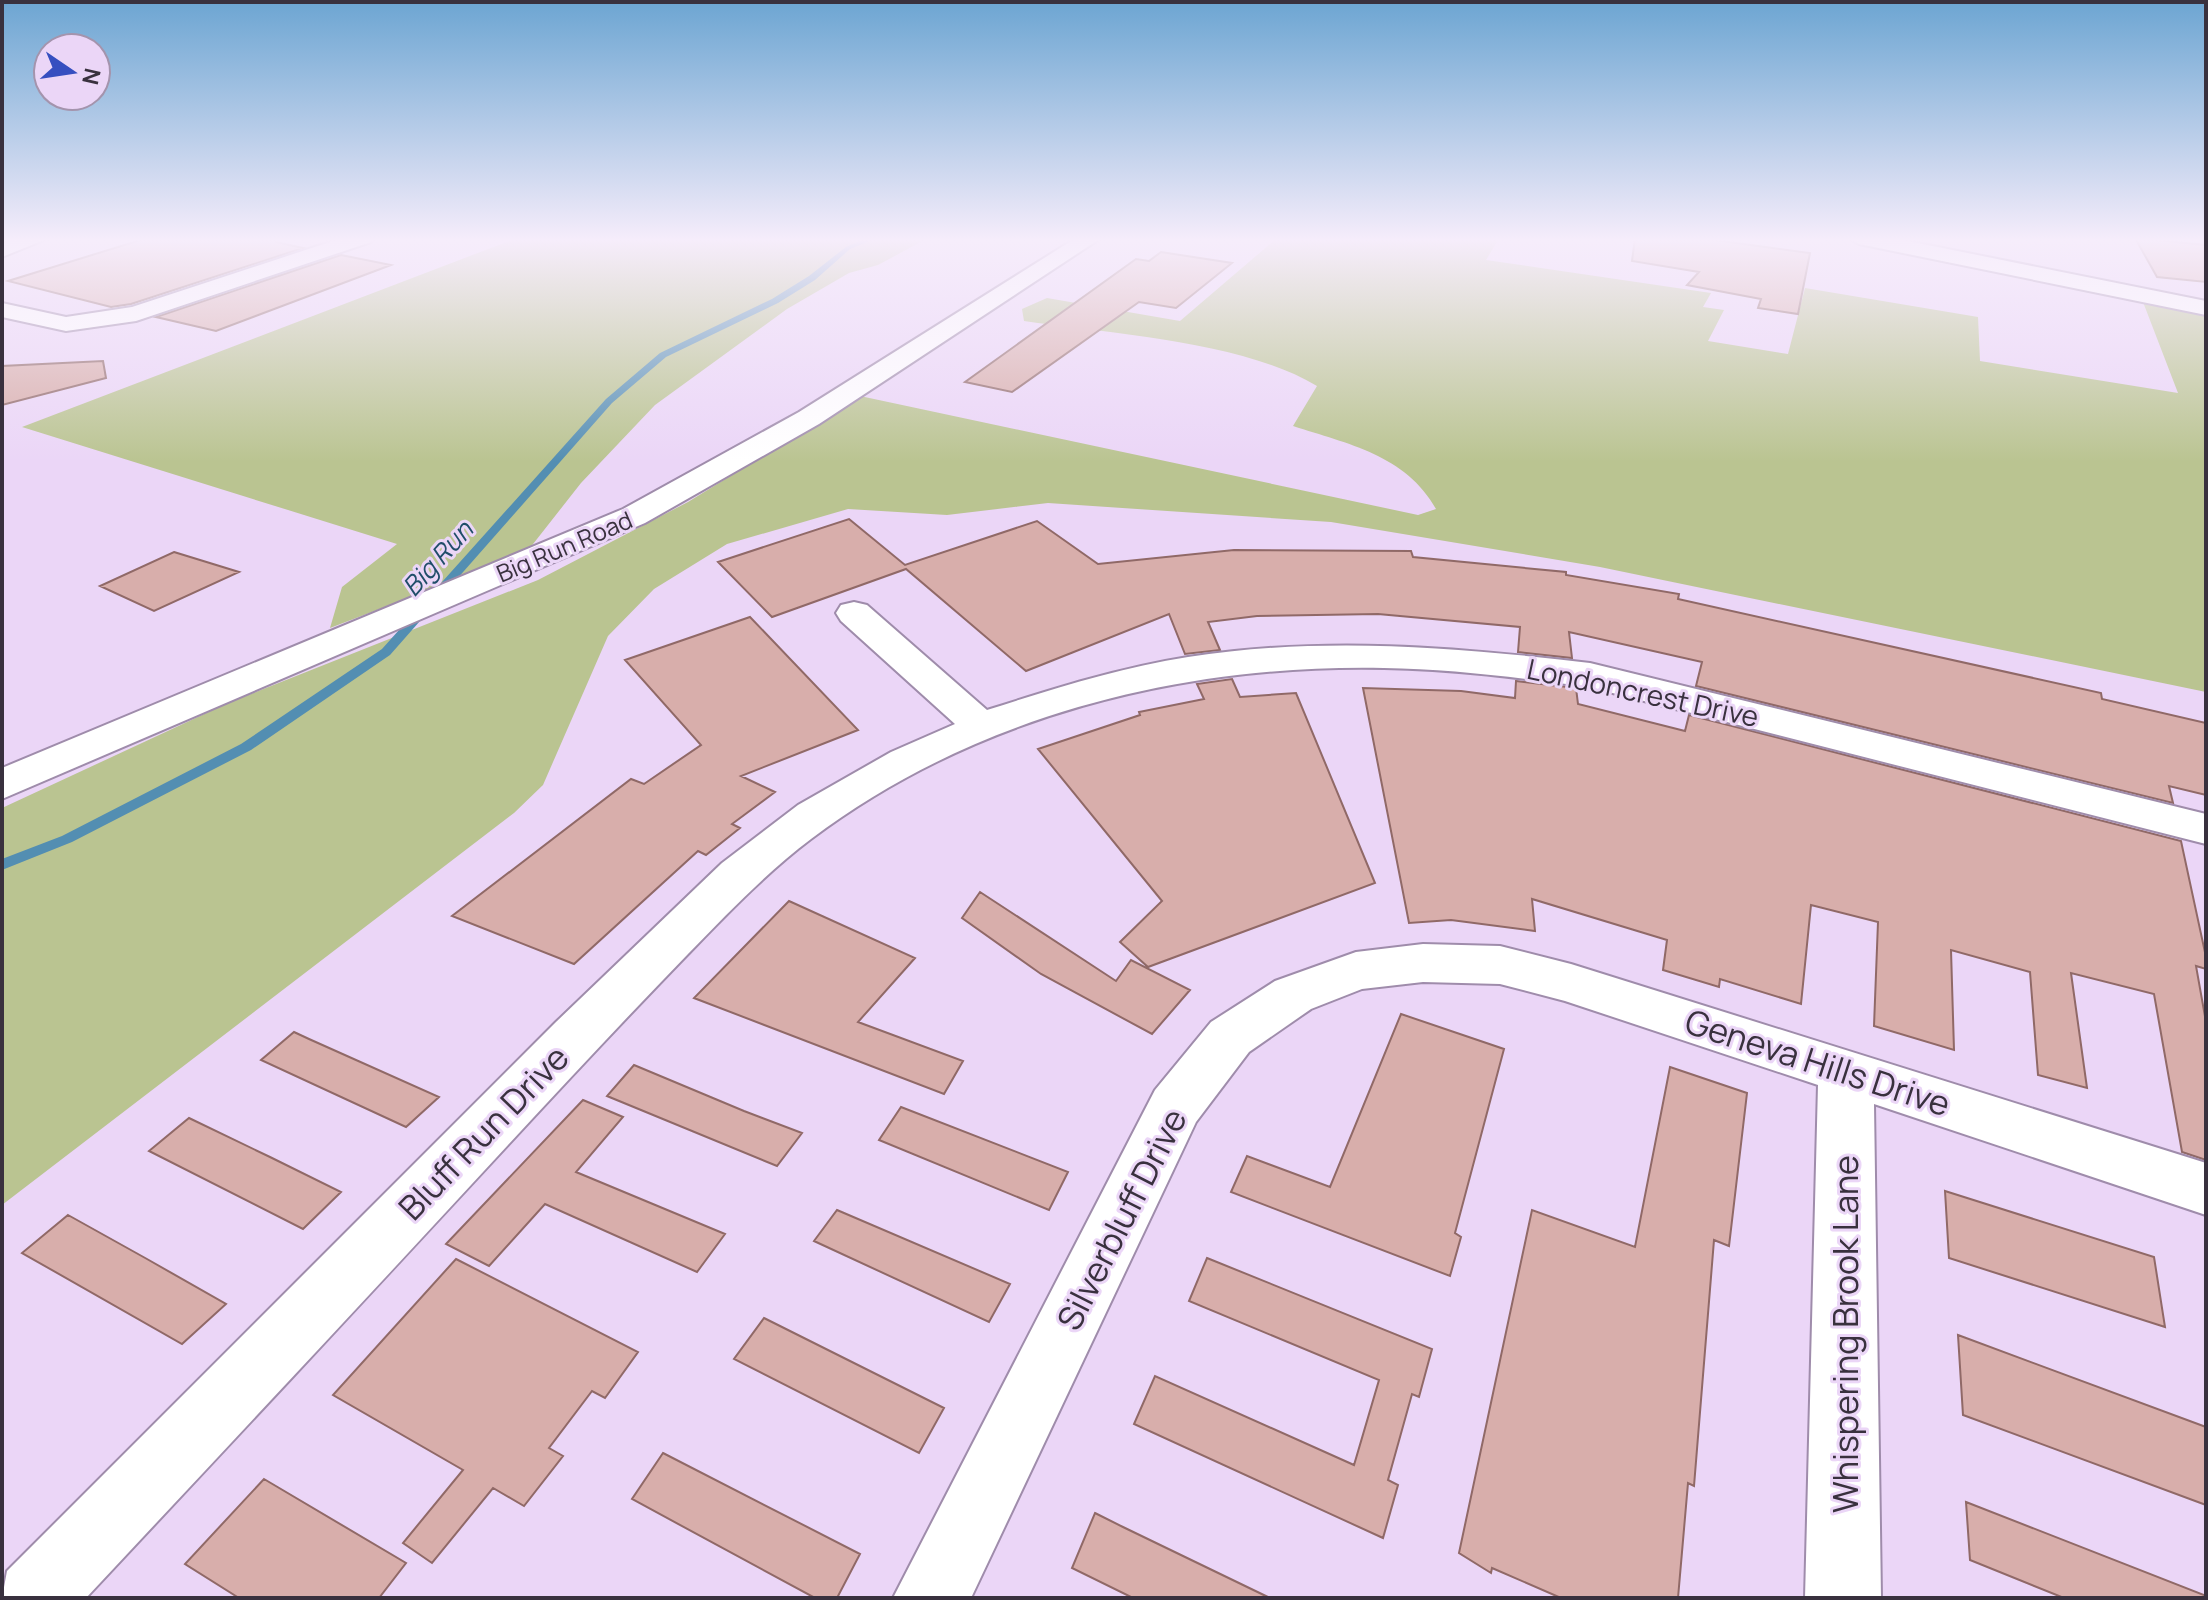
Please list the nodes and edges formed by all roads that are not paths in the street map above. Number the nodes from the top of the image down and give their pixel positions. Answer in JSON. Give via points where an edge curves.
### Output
{"nodes":[{"id":1,"x":14,"y":313,"type":"edge"},
{"id":2,"x":140,"y":313,"type":"edge"},
{"id":3,"x":971,"y":313,"type":"edge"},
{"id":4,"x":854,"y":613,"type":"dead end"},
{"id":5,"x":980,"y":727,"type":"junction"},
{"id":6,"x":2,"y":785,"type":"edge"},
{"id":7,"x":2206,"y":829,"type":"edge"},
{"id":8,"x":1423,"y":963,"type":"joint"},
{"id":9,"x":1846,"y":1070,"type":"junction"},
{"id":10,"x":2206,"y":1189,"type":"edge"},
{"id":11,"x":34,"y":1598,"type":"edge"},
{"id":12,"x":931,"y":1598,"type":"edge"},
{"id":13,"x":1843,"y":1598,"type":"edge"}],
"edges":[{"from":1,"to":2,"type":"street","via":[[94,328]]},
{"from":3,"to":6,"type":"street","name":"Big Run Road","via":[[699,482],[534,561],[225,684]]},
{"from":4,"to":5,"type":"street"},
{"from":5,"to":7,"type":"street","name":"Londoncrest Drive","via":[[1101,686],[1204,664],[1384,654],[1496,661],[1590,675]]},
{"from":5,"to":11,"type":"street","name":"Bluff Run Drive","via":[[812,816],[738,874]]},
{"from":8,"to":9,"type":"street","name":"Geneva Hills Drive","via":[[1500,965]]},
{"from":8,"to":12,"type":"street","name":"Silverbluff Drive","via":[[1356,971],[1293,995],[1230,1037],[1175,1107]]},
{"from":9,"to":10,"type":"street","name":"Geneva Hills Drive"},
{"from":9,"to":13,"type":"street","name":"Whispering Brook Lane"}]}
